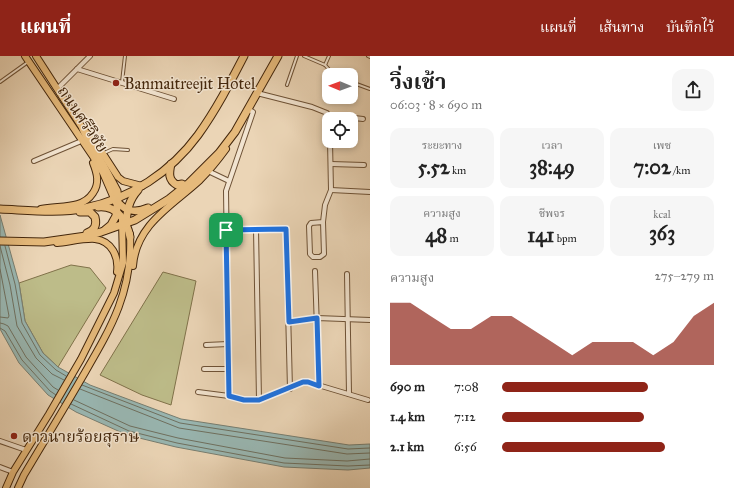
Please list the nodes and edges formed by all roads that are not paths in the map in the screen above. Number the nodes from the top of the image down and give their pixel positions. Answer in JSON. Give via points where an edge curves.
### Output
{"nodes":[{"id":1,"x":36,"y":56,"type":"edge"},
{"id":2,"x":90,"y":56,"type":"edge"},
{"id":3,"x":125,"y":56,"type":"edge"},
{"id":4,"x":244,"y":56,"type":"edge"},
{"id":5,"x":278,"y":56,"type":"edge"},
{"id":6,"x":297,"y":56,"type":"edge"},
{"id":7,"x":304,"y":56,"type":"edge"},
{"id":8,"x":329,"y":56,"type":"edge"},
{"id":9,"x":27,"y":59,"type":"edge"},
{"id":10,"x":325,"y":65,"type":"junction"},
{"id":11,"x":327,"y":68,"type":"edge"},
{"id":12,"x":78,"y":69,"type":"junction"},
{"id":13,"x":0,"y":82,"type":"edge"},
{"id":14,"x":122,"y":82,"type":"junction"},
{"id":15,"x":287,"y":85,"type":"dead end"},
{"id":16,"x":358,"y":85,"type":"edge"},
{"id":17,"x":57,"y":89,"type":"junction"},
{"id":18,"x":370,"y":89,"type":"edge"},
{"id":19,"x":256,"y":93,"type":"junction"},
{"id":20,"x":174,"y":99,"type":"dead end"},
{"id":21,"x":248,"y":109,"type":"junction"},
{"id":22,"x":324,"y":112,"type":"edge"},
{"id":23,"x":358,"y":119,"type":"edge"},
{"id":24,"x":363,"y":119,"type":"dead end"},
{"id":25,"x":238,"y":126,"type":"junction"},
{"id":26,"x":83,"y":129,"type":"junction"},
{"id":27,"x":76,"y":132,"type":"junction"},
{"id":28,"x":79,"y":142,"type":"junction"},
{"id":29,"x":330,"y":148,"type":"edge"},
{"id":30,"x":128,"y":150,"type":"dead end"},
{"id":31,"x":103,"y":154,"type":"junction"},
{"id":32,"x":34,"y":161,"type":"dead end"},
{"id":33,"x":171,"y":164,"type":"junction"},
{"id":34,"x":331,"y":164,"type":"junction"},
{"id":35,"x":364,"y":165,"type":"dead end"},
{"id":36,"x":208,"y":172,"type":"junction"},
{"id":37,"x":229,"y":181,"type":"junction"},
{"id":38,"x":182,"y":184,"type":"junction"},
{"id":39,"x":142,"y":186,"type":"junction"},
{"id":40,"x":331,"y":190,"type":"junction"},
{"id":41,"x":370,"y":192,"type":"edge"},
{"id":42,"x":0,"y":209,"type":"edge"},
{"id":43,"x":38,"y":210,"type":"junction"},
{"id":44,"x":127,"y":210,"type":"junction"},
{"id":45,"x":121,"y":211,"type":"junction"},
{"id":46,"x":80,"y":212,"type":"junction"},
{"id":47,"x":323,"y":222,"type":"junction"},
{"id":48,"x":256,"y":229,"type":"junction"},
{"id":49,"x":226,"y":230,"type":"junction"},
{"id":50,"x":101,"y":232,"type":"junction"},
{"id":51,"x":130,"y":237,"type":"joint"},
{"id":52,"x":64,"y":239,"type":"junction"},
{"id":53,"x":0,"y":242,"type":"edge"},
{"id":54,"x":44,"y":242,"type":"junction"},
{"id":55,"x":315,"y":271,"type":"dead end"},
{"id":56,"x":347,"y":274,"type":"dead end"},
{"id":57,"x":115,"y":318,"type":"junction"},
{"id":58,"x":317,"y":318,"type":"junction"},
{"id":59,"x":348,"y":318,"type":"junction"},
{"id":60,"x":370,"y":320,"type":"edge"},
{"id":61,"x":289,"y":322,"type":"junction"},
{"id":62,"x":90,"y":340,"type":"junction"},
{"id":63,"x":228,"y":344,"type":"junction"},
{"id":64,"x":206,"y":345,"type":"dead end"},
{"id":65,"x":204,"y":368,"type":"dead end"},
{"id":66,"x":228,"y":369,"type":"junction"},
{"id":67,"x":319,"y":386,"type":"junction"},
{"id":68,"x":290,"y":389,"type":"junction"},
{"id":69,"x":198,"y":392,"type":"dead end"},
{"id":70,"x":349,"y":394,"type":"junction"},
{"id":71,"x":229,"y":396,"type":"junction"},
{"id":72,"x":259,"y":400,"type":"junction"},
{"id":73,"x":368,"y":400,"type":"dead end"},
{"id":74,"x":0,"y":441,"type":"edge"},
{"id":75,"x":26,"y":450,"type":"junction"},
{"id":76,"x":0,"y":467,"type":"edge"},
{"id":77,"x":13,"y":472,"type":"junction"},
{"id":78,"x":6,"y":488,"type":"edge"},
{"id":79,"x":18,"y":488,"type":"edge"}],
"edges":[{"from":1,"to":17,"type":"main road","name":"ถนนศรีวิชัย"},
{"from":2,"to":12,"type":"street"},
{"from":3,"to":14,"type":"lane"},
{"from":4,"to":33,"type":"highway","via":[[218,105],[198,135]]},
{"from":5,"to":19,"type":"highway"},
{"from":6,"to":15,"type":"lane"},
{"from":7,"to":10,"type":"lane"},
{"from":8,"to":10,"type":"lane"},
{"from":9,"to":13,"type":"lane"},
{"from":9,"to":27,"type":"main road","name":"ถนนศรีวิชัย"},
{"from":10,"to":11,"type":"lane"},
{"from":12,"to":14,"type":"street"},
{"from":12,"to":17,"type":"street"},
{"from":14,"to":20,"type":"street"},
{"from":16,"to":18,"type":"lane"},
{"from":17,"to":26,"type":"main road","name":"ถนนศรีวิชัย"},
{"from":19,"to":21,"type":"highway"},
{"from":19,"to":22,"type":"street"},
{"from":21,"to":25,"type":"highway"},
{"from":21,"to":37,"type":"street","via":[[253,112]]},
{"from":23,"to":24,"type":"street"},
{"from":25,"to":36,"type":"main road","via":[[233,140]]},
{"from":25,"to":38,"type":"highway","via":[[212,156]]},
{"from":25,"to":45,"type":"highway","via":[[220,152],[189,183],[164,202],[135,220]]},
{"from":26,"to":31,"type":"main road","name":"ถนนศรีวิชัย"},
{"from":26,"to":45,"type":"highway","via":[[117,191]]},
{"from":27,"to":28,"type":"main road"},
{"from":27,"to":45,"type":"main road","name":"ถนนศรีวิชัย","via":[[103,173]]},
{"from":28,"to":32,"type":"street"},
{"from":28,"to":43,"type":"main road","via":[[96,171],[96,189],[81,204]]},
{"from":29,"to":34,"type":"street"},
{"from":30,"to":31,"type":"lane","via":[[113,149]]},
{"from":31,"to":39,"type":"main road","name":"ถนนศรีวิชัย","via":[[118,177]]},
{"from":33,"to":38,"type":"highway","via":[[170,179],[177,185]]},
{"from":33,"to":39,"type":"highway"},
{"from":34,"to":35,"type":"street"},
{"from":34,"to":40,"type":"street"},
{"from":36,"to":37,"type":"street"},
{"from":36,"to":57,"type":"main road","via":[[165,208],[146,230],[135,253],[130,283]]},
{"from":37,"to":49,"type":"street","via":[[226,191]]},
{"from":38,"to":44,"type":"highway","via":[[166,198],[147,209],[139,212]]},
{"from":39,"to":44,"type":"highway"},
{"from":39,"to":45,"type":"highway"},
{"from":40,"to":41,"type":"street"},
{"from":40,"to":47,"type":"street","via":[[325,205]]},
{"from":42,"to":43,"type":"highway"},
{"from":43,"to":45,"type":"highway"},
{"from":43,"to":46,"type":"highway","via":[[51,214]]},
{"from":44,"to":45,"type":"highway"},
{"from":44,"to":45,"type":"highway"},
{"from":45,"to":46,"type":"highway","via":[[105,206]]},
{"from":45,"to":50,"type":"highway"},
{"from":45,"to":50,"type":"highway","via":[[111,225]]},
{"from":45,"to":51,"type":"highway"},
{"from":45,"to":62,"type":"main road","via":[[121,271],[114,293]]},
{"from":46,"to":52,"type":"highway","via":[[90,212],[95,217],[95,226],[92,231]]},
{"from":47,"to":47,"type":"street","via":[[311,223],[309,226],[310,254],[313,257],[324,254]]},
{"from":48,"to":49,"type":"street"},
{"from":48,"to":61,"type":"street","via":[[286,229]]},
{"from":48,"to":72,"type":"street"},
{"from":49,"to":63,"type":"street"},
{"from":50,"to":52,"type":"highway"},
{"from":51,"to":57,"type":"main road","via":[[126,284]]},
{"from":52,"to":54,"type":"highway"},
{"from":53,"to":54,"type":"highway"},
{"from":54,"to":62,"type":"main road","via":[[95,239],[107,244],[115,254],[118,264],[114,285]]},
{"from":55,"to":58,"type":"street"},
{"from":56,"to":59,"type":"street"},
{"from":57,"to":79,"type":"main road"},
{"from":58,"to":59,"type":"street"},
{"from":58,"to":61,"type":"street"},
{"from":58,"to":67,"type":"street"},
{"from":59,"to":60,"type":"street"},
{"from":59,"to":70,"type":"street"},
{"from":61,"to":68,"type":"street"},
{"from":62,"to":75,"type":"main road"},
{"from":63,"to":64,"type":"street"},
{"from":63,"to":66,"type":"street"},
{"from":65,"to":66,"type":"street"},
{"from":66,"to":71,"type":"street"},
{"from":67,"to":68,"type":"street","via":[[303,382]]},
{"from":67,"to":70,"type":"street"},
{"from":68,"to":72,"type":"street"},
{"from":69,"to":71,"type":"street"},
{"from":70,"to":73,"type":"street"},
{"from":71,"to":72,"type":"street"},
{"from":74,"to":75,"type":"street"},
{"from":75,"to":77,"type":"main road"},
{"from":76,"to":77,"type":"street"},
{"from":77,"to":78,"type":"main road"}]}
